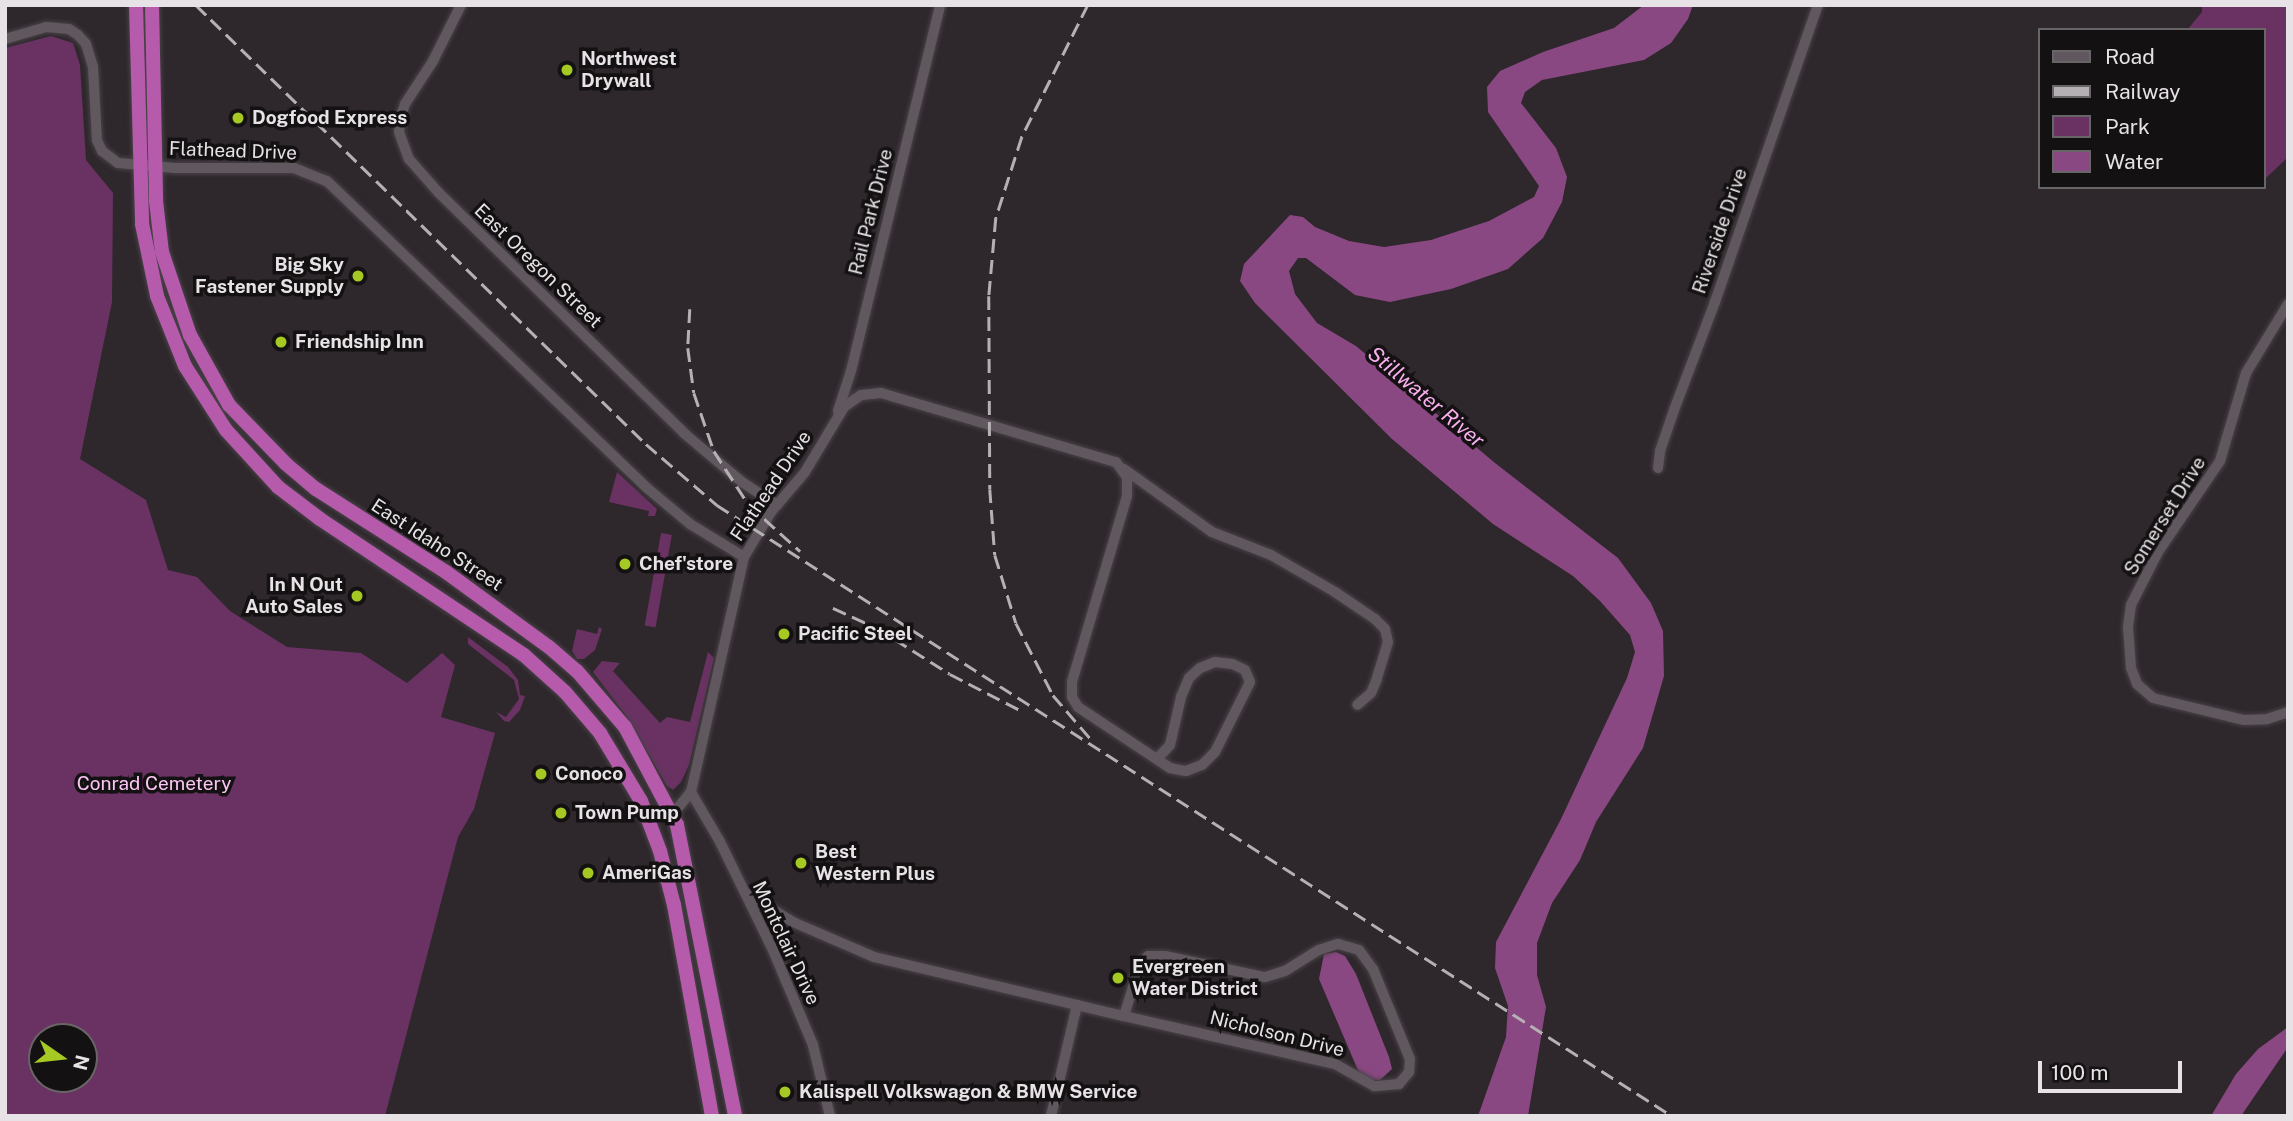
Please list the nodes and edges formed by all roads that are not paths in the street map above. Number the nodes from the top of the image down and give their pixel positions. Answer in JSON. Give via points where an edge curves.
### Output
{"nodes":[{"id":1,"x":136,"y":5,"type":"edge"},
{"id":2,"x":152,"y":5,"type":"edge"},
{"id":3,"x":461,"y":5,"type":"edge"},
{"id":4,"x":940,"y":5,"type":"edge"},
{"id":5,"x":1818,"y":5,"type":"edge"},
{"id":6,"x":5,"y":39,"type":"edge"},
{"id":7,"x":138,"y":166,"type":"junction"},
{"id":8,"x":154,"y":166,"type":"junction"},
{"id":9,"x":2288,"y":304,"type":"edge"},
{"id":10,"x":832,"y":425,"type":"junction"},
{"id":11,"x":1116,"y":462,"type":"junction"},
{"id":12,"x":1658,"y":468,"type":"dead end"},
{"id":13,"x":777,"y":505,"type":"junction"},
{"id":14,"x":744,"y":557,"type":"junction"},
{"id":15,"x":1357,"y":705,"type":"dead end"},
{"id":16,"x":2288,"y":712,"type":"edge"},
{"id":17,"x":1157,"y":759,"type":"junction"},
{"id":18,"x":691,"y":792,"type":"junction"},
{"id":19,"x":673,"y":814,"type":"junction"},
{"id":20,"x":740,"y":886,"type":"junction"},
{"id":21,"x":1077,"y":1004,"type":"junction"},
{"id":22,"x":1124,"y":1016,"type":"junction"},
{"id":23,"x":712,"y":1116,"type":"edge"},
{"id":24,"x":735,"y":1116,"type":"edge"},
{"id":25,"x":830,"y":1116,"type":"edge"},
{"id":26,"x":1051,"y":1116,"type":"edge"}],
"edges":[{"from":1,"to":7,"type":"highway"},
{"from":2,"to":8,"type":"highway","name":"East Idaho Street"},
{"from":3,"to":13,"type":"street","name":"East Oregon Street","via":[[405,104],[399,132],[409,159],[685,435]]},
{"from":4,"to":10,"type":"street","name":"Rail Park Drive","via":[[849,380]]},
{"from":5,"to":12,"type":"street","name":"Riverside Drive","via":[[1674,410]]},
{"from":6,"to":7,"type":"street","via":[[46,27],[69,29],[78,35],[93,67],[97,140],[110,159]]},
{"from":7,"to":8,"type":"street","name":"Flathead Drive"},
{"from":7,"to":23,"type":"highway","via":[[145,248],[157,296],[186,366],[226,430],[303,506],[501,638],[545,673],[589,720],[628,777],[650,821],[667,877]]},
{"from":8,"to":14,"type":"street","name":"Flathead Drive","via":[[294,168],[327,181],[647,488],[690,524]]},
{"from":8,"to":19,"type":"highway","name":"East Idaho Street","via":[[165,263],[190,335],[229,405],[257,437],[316,489],[482,597],[577,671],[625,727]]},
{"from":9,"to":16,"type":"street","name":"Somerset Drive","via":[[2246,373],[2220,461],[2158,552],[2131,605],[2128,627],[2131,668],[2137,684],[2153,698],[2244,720]]},
{"from":10,"to":11,"type":"street","name":"Flathead Drive","via":[[844,407],[860,395],[881,393]]},
{"from":10,"to":13,"type":"street","name":"Flathead Drive","via":[[805,472]]},
{"from":11,"to":15,"type":"street","name":"Flathead Drive","via":[[1212,532],[1271,555],[1335,592],[1385,629],[1386,651],[1371,693]]},
{"from":11,"to":17,"type":"street","via":[[1127,477],[1127,496],[1072,682],[1072,697],[1077,707]]},
{"from":13,"to":14,"type":"street","name":"Flathead Drive"},
{"from":14,"to":18,"type":"street"},
{"from":17,"to":17,"type":"street","via":[[1186,771],[1202,765],[1215,752],[1245,695],[1250,681],[1245,670],[1215,662],[1189,678],[1170,745]]},
{"from":18,"to":19,"type":"street"},
{"from":18,"to":20,"type":"street","name":"Montclair Drive"},
{"from":19,"to":24,"type":"highway","name":"East Idaho Street"},
{"from":20,"to":21,"type":"street","name":"Nicholson Drive","via":[[750,898],[793,922],[874,957]]},
{"from":20,"to":25,"type":"street","name":"Montclair Drive","via":[[772,947],[813,1045]]},
{"from":21,"to":22,"type":"street","name":"Nicholson Drive"},
{"from":21,"to":26,"type":"street"},
{"from":22,"to":22,"type":"street","name":"Nicholson Drive","via":[[1335,1064],[1378,1087],[1399,1084],[1410,1067],[1370,962],[1359,950],[1343,944],[1325,947],[1286,971],[1265,977],[1149,956],[1140,964]]}]}
